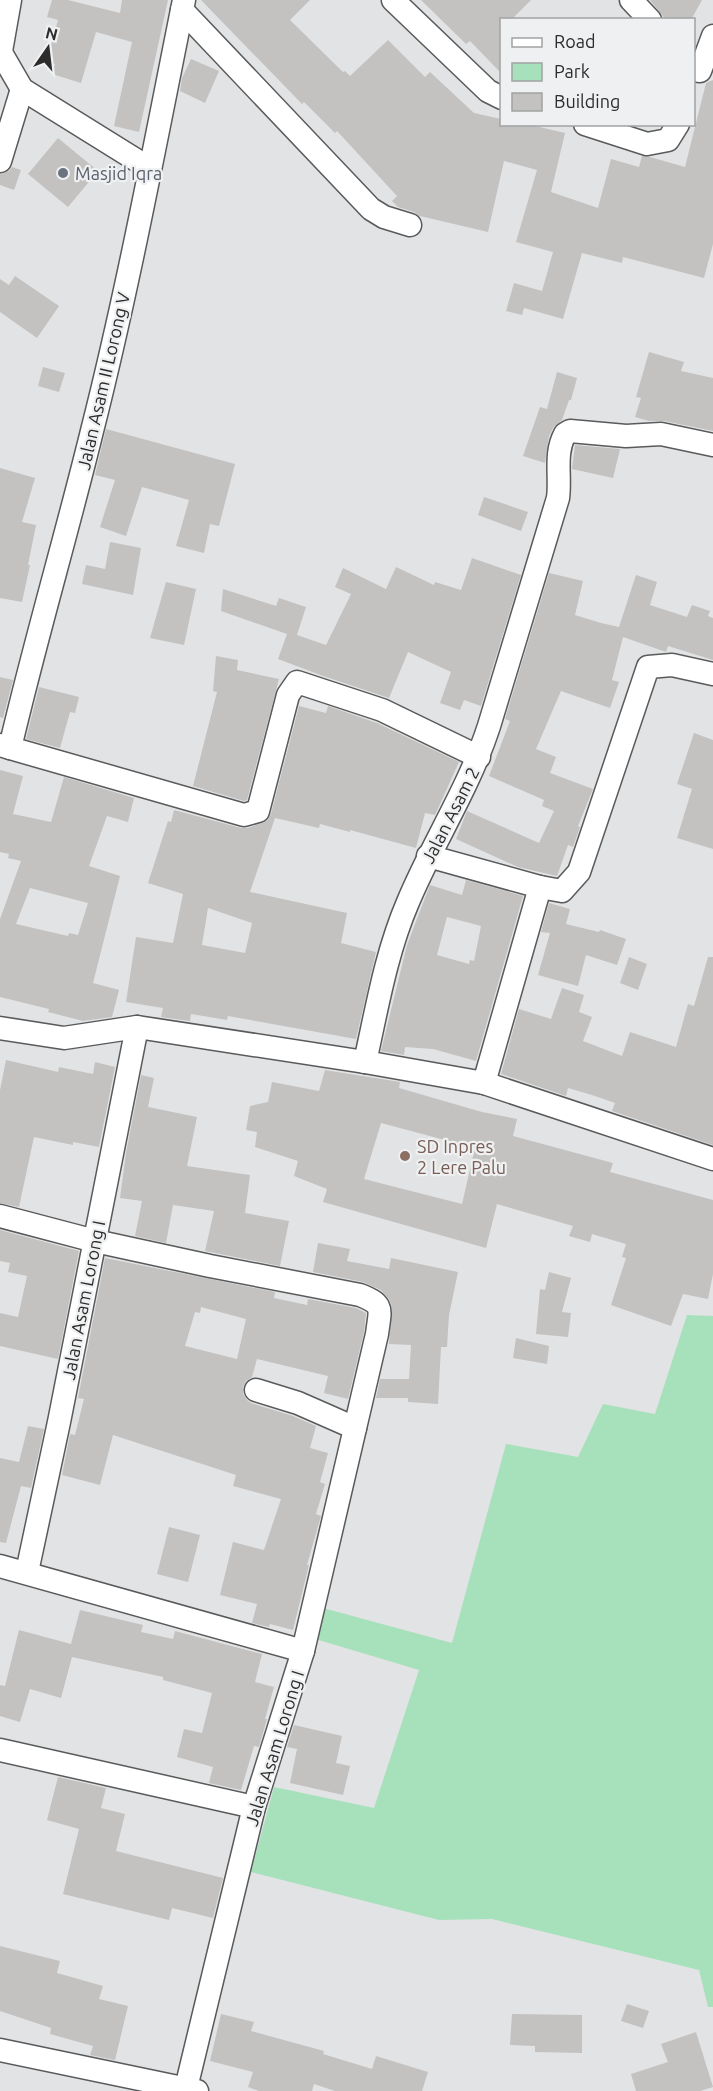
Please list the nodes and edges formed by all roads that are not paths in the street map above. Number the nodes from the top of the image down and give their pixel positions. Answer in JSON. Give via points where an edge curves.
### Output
{"nodes":[{"id":1,"x":10,"y":0,"type":"edge"},
{"id":2,"x":393,"y":0,"type":"edge"},
{"id":3,"x":632,"y":0,"type":"edge"},
{"id":4,"x":183,"y":5,"type":"edge"},
{"id":5,"x":649,"y":18,"type":"edge"},
{"id":6,"x":713,"y":36,"type":"edge"},
{"id":7,"x":0,"y":51,"type":"edge"},
{"id":8,"x":696,"y":74,"type":"edge"},
{"id":9,"x":22,"y":89,"type":"junction"},
{"id":10,"x":500,"y":97,"type":"edge"},
{"id":11,"x":591,"y":126,"type":"edge"},
{"id":12,"x":677,"y":126,"type":"edge"},
{"id":13,"x":0,"y":161,"type":"edge"},
{"id":14,"x":149,"y":168,"type":"junction"},
{"id":15,"x":410,"y":225,"type":"dead end"},
{"id":16,"x":713,"y":445,"type":"edge"},
{"id":17,"x":713,"y":674,"type":"edge"},
{"id":18,"x":5,"y":746,"type":"edge"},
{"id":19,"x":479,"y":758,"type":"junction"},
{"id":20,"x":428,"y":856,"type":"junction"},
{"id":21,"x":540,"y":887,"type":"junction"},
{"id":22,"x":137,"y":1027,"type":"junction"},
{"id":23,"x":0,"y":1028,"type":"edge"},
{"id":24,"x":365,"y":1062,"type":"junction"},
{"id":25,"x":484,"y":1083,"type":"junction"},
{"id":26,"x":713,"y":1159,"type":"edge"},
{"id":27,"x":0,"y":1216,"type":"edge"},
{"id":28,"x":94,"y":1241,"type":"junction"},
{"id":29,"x":256,"y":1390,"type":"dead end"},
{"id":30,"x":355,"y":1428,"type":"junction"},
{"id":31,"x":0,"y":1566,"type":"edge"},
{"id":32,"x":27,"y":1572,"type":"junction"},
{"id":33,"x":303,"y":1651,"type":"junction"},
{"id":34,"x":0,"y":1750,"type":"edge"},
{"id":35,"x":254,"y":1808,"type":"junction"},
{"id":36,"x":0,"y":2050,"type":"edge"},
{"id":37,"x":191,"y":2089,"type":"edge"}],
"edges":[{"from":1,"to":7,"type":"street"},
{"from":2,"to":10,"type":"street","via":[[488,91]]},
{"from":3,"to":5,"type":"street"},
{"from":4,"to":14,"type":"street","name":"Jalan Asam II Lorong V"},
{"from":4,"to":15,"type":"street","via":[[371,209]]},
{"from":6,"to":8,"type":"street"},
{"from":7,"to":9,"type":"street"},
{"from":9,"to":13,"type":"street"},
{"from":9,"to":14,"type":"street"},
{"from":11,"to":12,"type":"street","via":[[647,144],[668,140]]},
{"from":14,"to":18,"type":"street","name":"Jalan Asam II Lorong V","via":[[92,431]]},
{"from":16,"to":19,"type":"street","via":[[661,434],[565,434],[557,460],[561,482],[558,498]]},
{"from":17,"to":21,"type":"street","via":[[672,665],[648,667],[579,872],[562,891]]},
{"from":18,"to":19,"type":"street","name":"Jalan Asam 2","via":[[244,815],[254,814],[258,811],[288,695],[297,682],[382,710]]},
{"from":19,"to":20,"type":"street","name":"Jalan Asam 2"},
{"from":20,"to":21,"type":"street"},
{"from":20,"to":24,"type":"street","name":"Jalan Asam 2","via":[[406,905],[384,975]]},
{"from":21,"to":25,"type":"street"},
{"from":22,"to":23,"type":"street","via":[[64,1038]]},
{"from":22,"to":24,"type":"street"},
{"from":22,"to":28,"type":"street","name":"Jalan Asam Lorong I"},
{"from":24,"to":25,"type":"street"},
{"from":25,"to":26,"type":"street"},
{"from":27,"to":28,"type":"street"},
{"from":28,"to":30,"type":"street","via":[[375,1301],[380,1310],[377,1334]]},
{"from":28,"to":32,"type":"street","name":"Jalan Asam Lorong I"},
{"from":29,"to":30,"type":"street"},
{"from":30,"to":33,"type":"street"},
{"from":31,"to":32,"type":"street","name":"Jalan Asam Lorong I"},
{"from":32,"to":33,"type":"street","name":"Jalan Asam Lorong I"},
{"from":33,"to":35,"type":"street","name":"Jalan Asam Lorong I"},
{"from":34,"to":35,"type":"street"},
{"from":35,"to":37,"type":"street","name":"Jalan Asam Lorong I"},
{"from":36,"to":37,"type":"street"}]}
